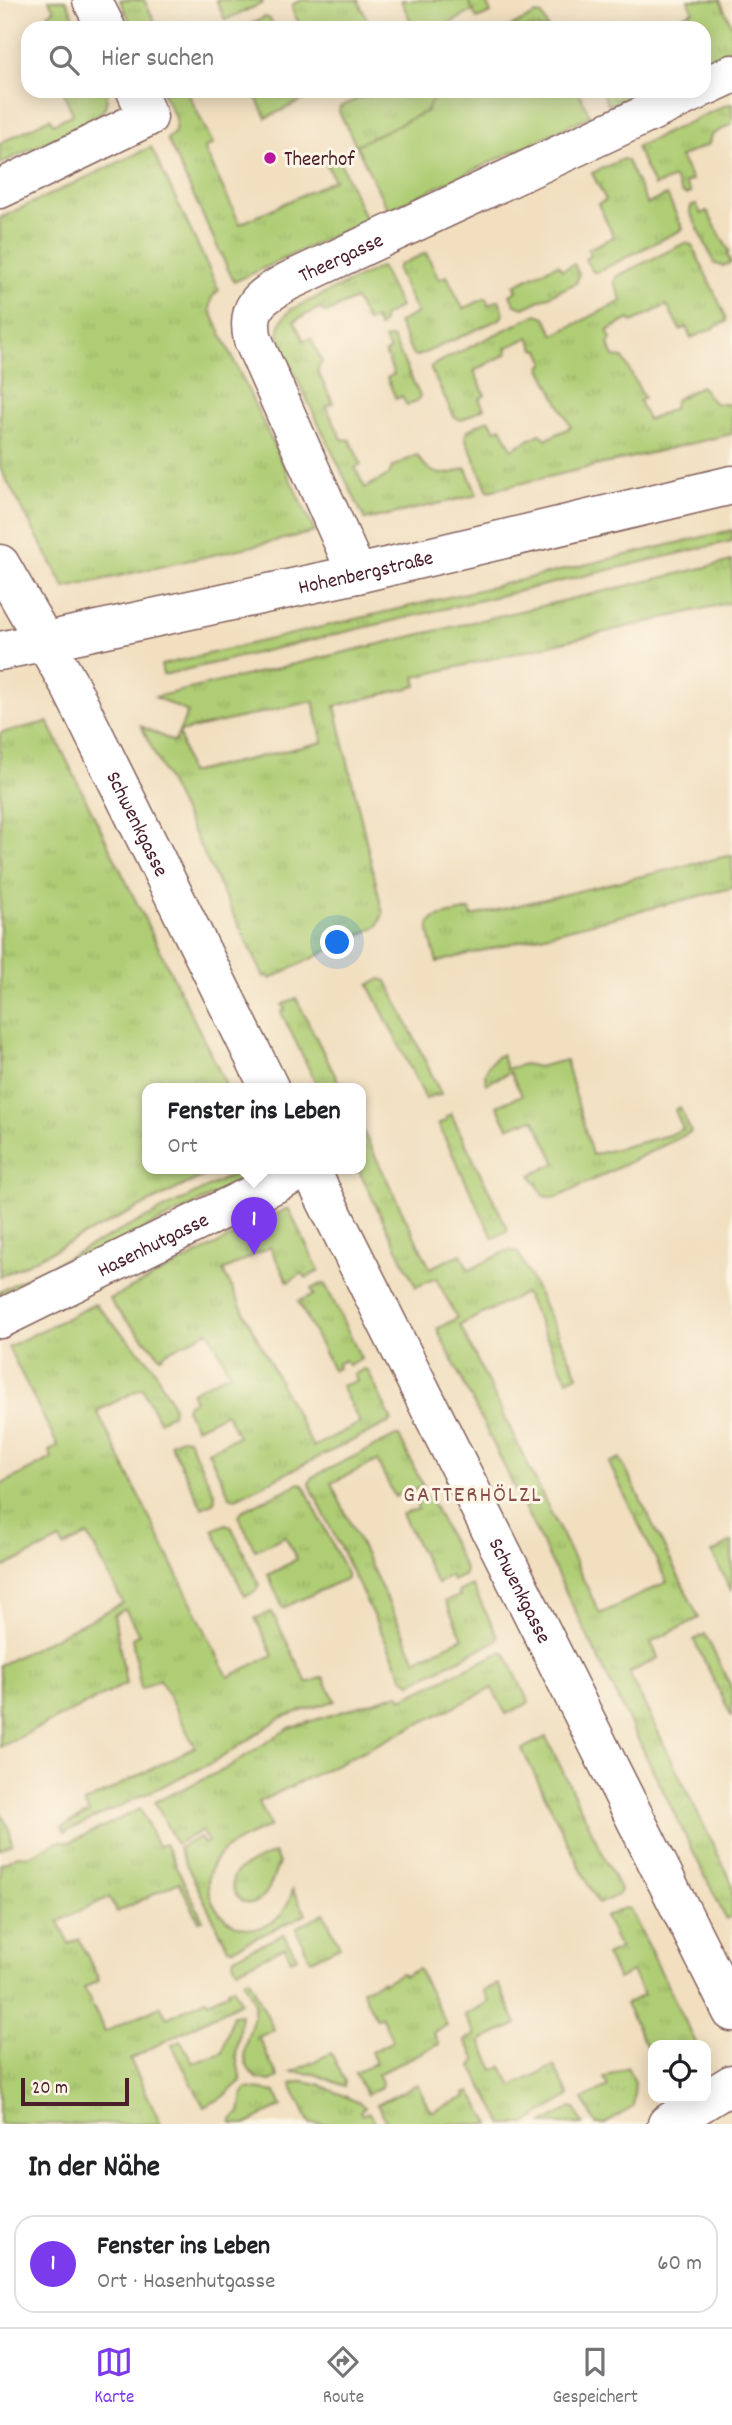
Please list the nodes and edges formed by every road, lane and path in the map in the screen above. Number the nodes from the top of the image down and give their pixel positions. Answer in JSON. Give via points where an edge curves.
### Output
{"nodes":[{"id":1,"x":92,"y":0,"type":"edge"},
{"id":2,"x":102,"y":21,"type":"edge"},
{"id":3,"x":732,"y":74,"type":"edge"},
{"id":4,"x":711,"y":84,"type":"edge"},
{"id":5,"x":138,"y":98,"type":"edge"},
{"id":6,"x":681,"y":98,"type":"edge"},
{"id":7,"x":0,"y":189,"type":"edge"},
{"id":8,"x":732,"y":485,"type":"edge"},
{"id":9,"x":0,"y":564,"type":"edge"},
{"id":10,"x":357,"y":574,"type":"junction"},
{"id":11,"x":46,"y":641,"type":"junction"},
{"id":12,"x":0,"y":651,"type":"edge"},
{"id":13,"x":267,"y":1083,"type":"edge"},
{"id":14,"x":297,"y":1174,"type":"edge"},
{"id":15,"x":310,"y":1174,"type":"edge"},
{"id":16,"x":0,"y":1319,"type":"edge"},
{"id":17,"x":732,"y":2011,"type":"edge"},
{"id":18,"x":732,"y":2084,"type":"edge"},
{"id":19,"x":667,"y":2124,"type":"edge"}],
"edges":[{"from":1,"to":2,"type":"street"},
{"from":3,"to":4,"type":"street"},
{"from":5,"to":7,"type":"street","via":[[148,117]]},
{"from":6,"to":10,"type":"street","name":"Theergasse","via":[[289,281],[251,310],[253,340]]},
{"from":8,"to":10,"type":"street","name":"Hohenbergstraße"},
{"from":9,"to":11,"type":"street","name":"Schwenkgasse"},
{"from":10,"to":11,"type":"street","name":"Hohenbergstraße"},
{"from":11,"to":12,"type":"street","name":"Hohenbergstraße"},
{"from":11,"to":13,"type":"street","name":"Schwenkgasse"},
{"from":14,"to":16,"type":"street","name":"Hasenhutgasse"},
{"from":15,"to":17,"type":"street","name":"Schwenkgasse"},
{"from":18,"to":19,"type":"street"}]}
